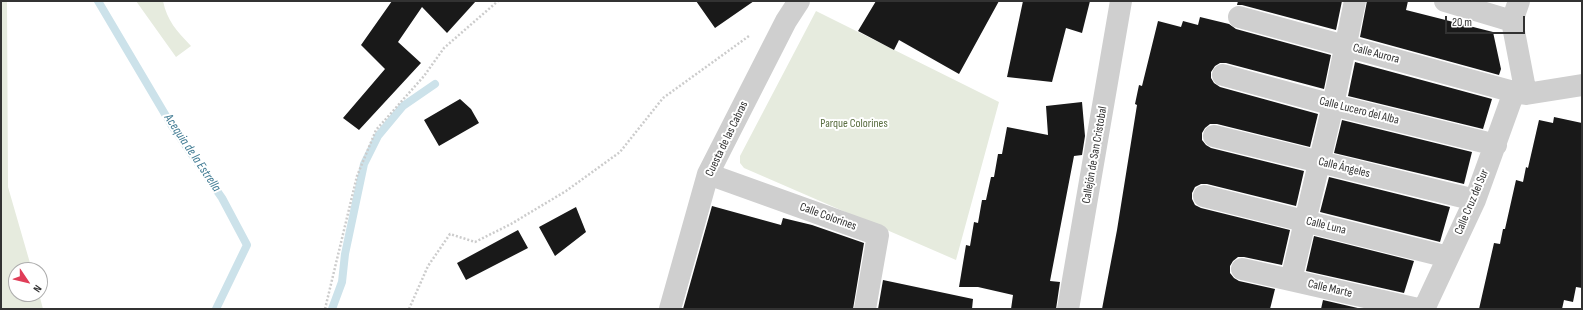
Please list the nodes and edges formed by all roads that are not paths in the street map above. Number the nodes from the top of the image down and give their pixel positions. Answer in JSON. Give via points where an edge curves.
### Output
{"nodes":[{"id":1,"x":799,"y":1,"type":"edge"},
{"id":2,"x":1121,"y":1,"type":"edge"},
{"id":3,"x":1356,"y":1,"type":"edge"},
{"id":4,"x":1445,"y":1,"type":"edge"},
{"id":5,"x":1515,"y":11,"type":"edge"},
{"id":6,"x":1239,"y":17,"type":"dead end"},
{"id":7,"x":1346,"y":46,"type":"junction"},
{"id":8,"x":1223,"y":75,"type":"dead end"},
{"id":9,"x":1582,"y":85,"type":"edge"},
{"id":10,"x":1520,"y":93,"type":"junction"},
{"id":11,"x":1333,"y":105,"type":"junction"},
{"id":12,"x":1214,"y":136,"type":"dead end"},
{"id":13,"x":1496,"y":145,"type":"junction"},
{"id":14,"x":1320,"y":162,"type":"junction"},
{"id":15,"x":708,"y":174,"type":"junction"},
{"id":16,"x":1204,"y":196,"type":"dead end"},
{"id":17,"x":1475,"y":200,"type":"junction"},
{"id":18,"x":1306,"y":221,"type":"junction"},
{"id":19,"x":1448,"y":256,"type":"junction"},
{"id":20,"x":1242,"y":269,"type":"dead end"},
{"id":21,"x":1291,"y":280,"type":"junction"},
{"id":22,"x":670,"y":309,"type":"edge"},
{"id":23,"x":865,"y":309,"type":"edge"},
{"id":24,"x":1068,"y":309,"type":"edge"},
{"id":25,"x":1418,"y":309,"type":"edge"},
{"id":26,"x":1424,"y":309,"type":"edge"}],
"edges":[{"from":1,"to":15,"type":"street","name":"Cuesta de las Cabras","via":[[786,20]]},
{"from":2,"to":24,"type":"street","name":"Callejón de San Cristobal"},
{"from":3,"to":7,"type":"street"},
{"from":4,"to":5,"type":"street"},
{"from":5,"to":10,"type":"street"},
{"from":6,"to":7,"type":"street","name":"Calle Aurora"},
{"from":7,"to":10,"type":"street","name":"Calle Aurora"},
{"from":7,"to":11,"type":"street"},
{"from":8,"to":11,"type":"street","name":"Calle Lucero del Alba"},
{"from":9,"to":10,"type":"street"},
{"from":10,"to":13,"type":"street","name":"Calle Cruz del Sur"},
{"from":11,"to":13,"type":"street","name":"Calle Lucero del Alba"},
{"from":11,"to":14,"type":"street"},
{"from":12,"to":14,"type":"street","name":"Calle Ángeles"},
{"from":13,"to":17,"type":"street","name":"Calle Cruz del Sur"},
{"from":14,"to":17,"type":"street","name":"Calle Ángeles"},
{"from":14,"to":18,"type":"street"},
{"from":15,"to":22,"type":"street","name":"Cuesta de las Cabras"},
{"from":15,"to":23,"type":"street","name":"Calle Colorines","via":[[878,235]]},
{"from":16,"to":18,"type":"street","name":"Calle Luna"},
{"from":17,"to":19,"type":"street","name":"Calle Cruz del Sur"},
{"from":18,"to":19,"type":"street","name":"Calle Luna"},
{"from":18,"to":21,"type":"street"},
{"from":19,"to":26,"type":"street","name":"Calle Cruz del Sur"},
{"from":20,"to":21,"type":"street","name":"Calle Marte"},
{"from":21,"to":25,"type":"street","name":"Calle Marte"}]}
